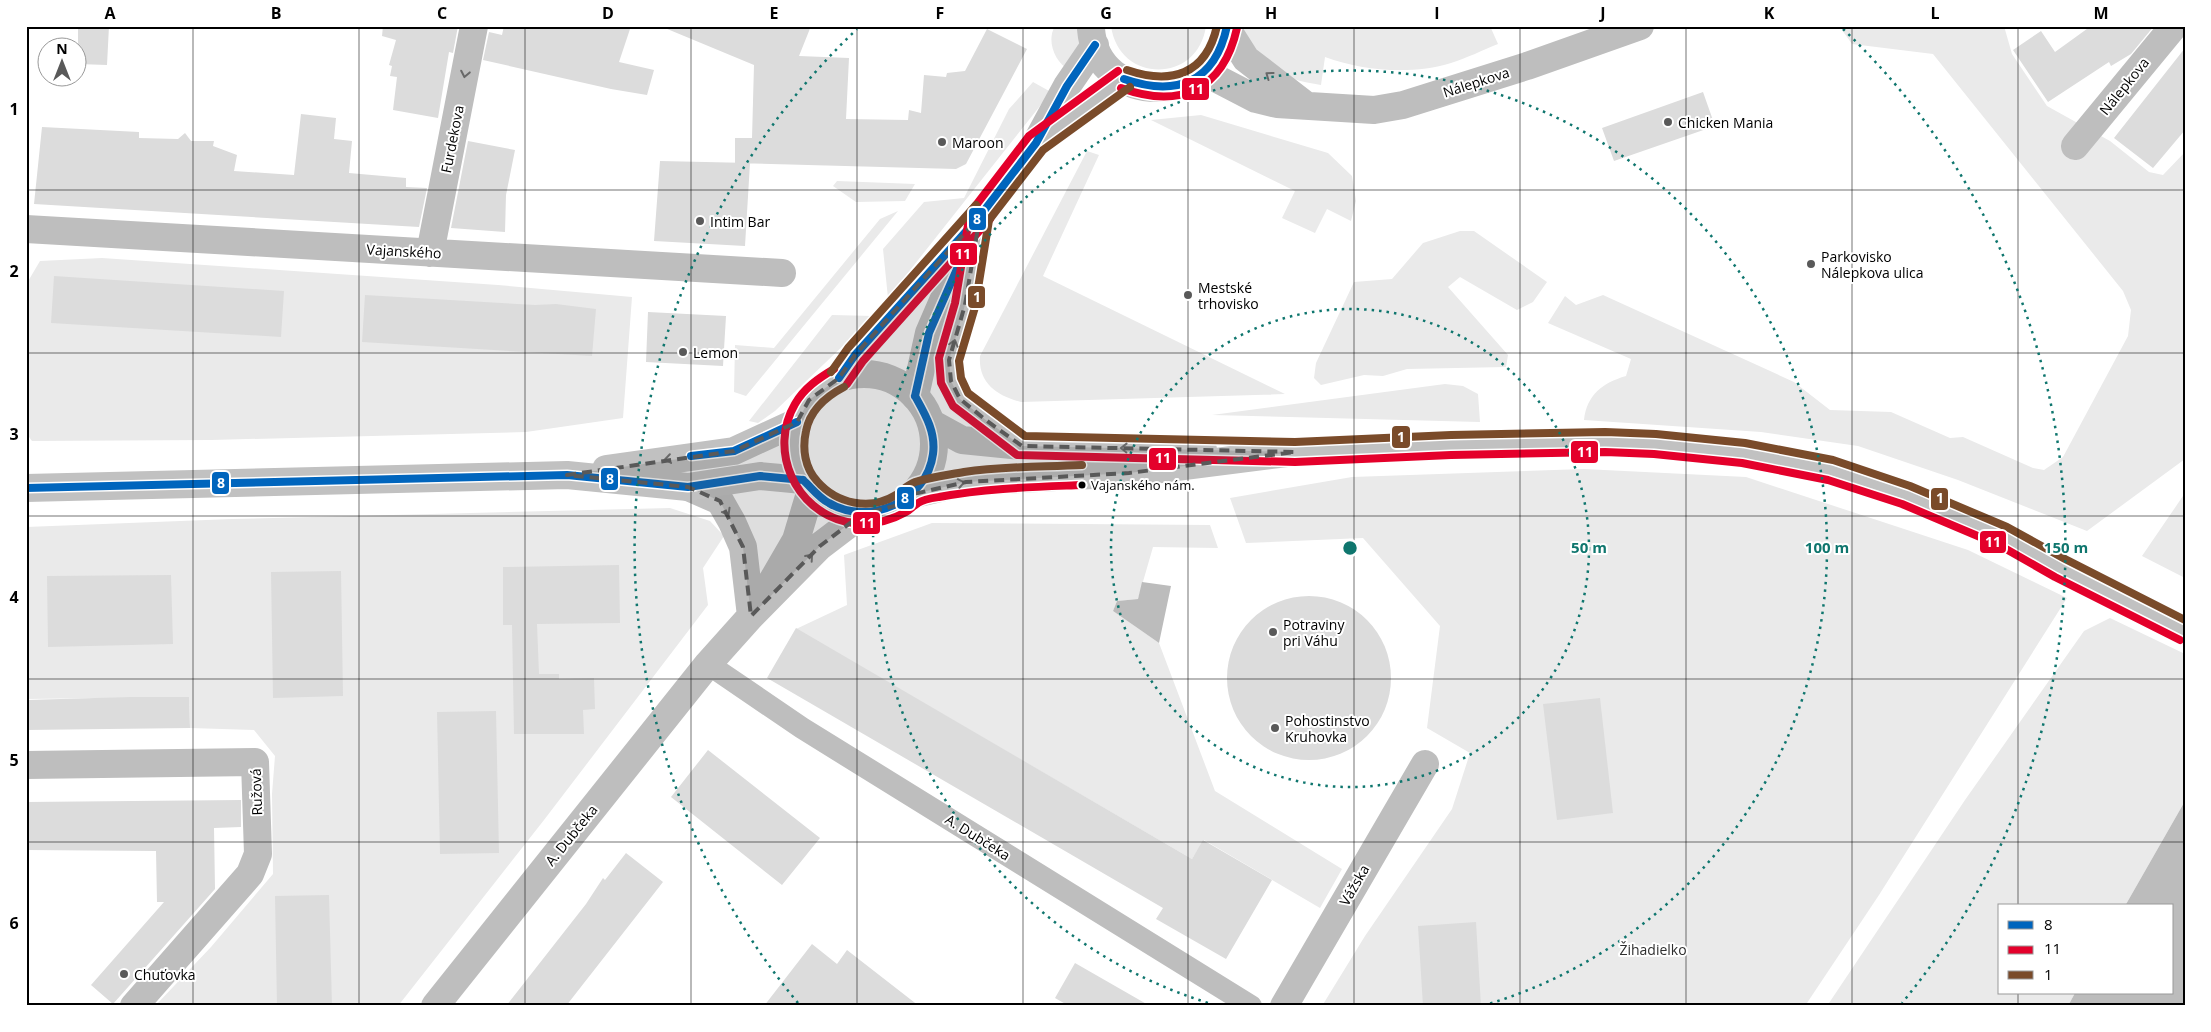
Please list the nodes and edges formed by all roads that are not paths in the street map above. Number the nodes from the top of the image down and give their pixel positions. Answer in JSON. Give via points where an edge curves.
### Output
{"nodes":[{"id":1,"x":474,"y":26,"type":"edge"},
{"id":2,"x":1640,"y":26,"type":"edge"},
{"id":3,"x":2174,"y":26,"type":"edge"},
{"id":4,"x":1227,"y":28,"type":"edge"},
{"id":5,"x":1093,"y":36,"type":"edge"},
{"id":6,"x":1204,"y":72,"type":"junction"},
{"id":7,"x":1124,"y":80,"type":"junction"},
{"id":8,"x":1307,"y":106,"type":"junction"},
{"id":9,"x":1036,"y":143,"type":"junction"},
{"id":10,"x":2075,"y":146,"type":"dead end"},
{"id":11,"x":980,"y":216,"type":"junction"},
{"id":12,"x":26,"y":229,"type":"edge"},
{"id":13,"x":430,"y":253,"type":"junction"},
{"id":14,"x":782,"y":273,"type":"dead end"},
{"id":15,"x":839,"y":378,"type":"junction"},
{"id":16,"x":916,"y":396,"type":"junction"},
{"id":17,"x":797,"y":422,"type":"junction"},
{"id":18,"x":931,"y":423,"type":"junction"},
{"id":19,"x":1022,"y":446,"type":"junction"},
{"id":20,"x":1295,"y":452,"type":"junction"},
{"id":21,"x":567,"y":474,"type":"junction"},
{"id":22,"x":807,"y":485,"type":"junction"},
{"id":23,"x":688,"y":487,"type":"junction"},
{"id":24,"x":26,"y":488,"type":"edge"},
{"id":25,"x":914,"y":494,"type":"junction"},
{"id":26,"x":862,"y":514,"type":"junction"},
{"id":27,"x":751,"y":616,"type":"junction"},
{"id":28,"x":2185,"y":631,"type":"edge"},
{"id":29,"x":708,"y":664,"type":"junction"},
{"id":30,"x":1425,"y":764,"type":"dead end"},
{"id":31,"x":26,"y":765,"type":"edge"},
{"id":32,"x":134,"y":1006,"type":"edge"},
{"id":33,"x":434,"y":1006,"type":"edge"},
{"id":34,"x":1251,"y":1006,"type":"edge"},
{"id":35,"x":1284,"y":1006,"type":"edge"}],
"edges":[{"from":1,"to":13,"type":"street","name":"Furdekova","one_way":true},
{"from":2,"to":8,"type":"street","name":"Nálepkova","via":[[1403,105],[1374,110]]},
{"from":3,"to":10,"type":"street","name":"Nálepkova"},
{"from":4,"to":6,"type":"street","via":[[1219,53]]},
{"from":8,"to":4,"type":"street","one_way":true,"via":[[1246,59]]},
{"from":5,"to":7,"type":"street","via":[[1106,65]]},
{"from":5,"to":9,"type":"street"},
{"from":6,"to":7,"type":"street","via":[[1192,80],[1165,89]]},
{"from":6,"to":8,"type":"street","name":"Nálepkova","via":[[1256,99]]},
{"from":7,"to":9,"type":"street"},
{"from":9,"to":11,"type":"street"},
{"from":11,"to":15,"type":"street","via":[[855,354]]},
{"from":11,"to":16,"type":"street","via":[[928,333]]},
{"from":19,"to":11,"type":"street","one_way":true,"via":[[960,399],[951,380],[949,360],[965,305]]},
{"from":12,"to":13,"type":"street","name":"Vajanského"},
{"from":13,"to":14,"type":"street","name":"Vajanského"},
{"from":15,"to":16,"type":"main road","via":[[862,374],[880,376],[897,382]]},
{"from":15,"to":17,"type":"main road","via":[[818,391]]},
{"from":16,"to":18,"type":"main road"},
{"from":17,"to":21,"type":"main road","one_way":true,"via":[[734,451]]},
{"from":17,"to":22,"type":"main road","via":[[795,458]]},
{"from":18,"to":19,"type":"main road","via":[[962,440]]},
{"from":18,"to":25,"type":"main road","via":[[932,461]]},
{"from":20,"to":19,"type":"main road","one_way":true},
{"from":25,"to":20,"type":"main road","one_way":true,"via":[[966,482],[1129,474]]},
{"from":20,"to":28,"type":"main road","via":[[1605,442],[1743,453],[1831,470],[1906,495],[2002,536]]},
{"from":21,"to":23,"type":"main road"},
{"from":21,"to":24,"type":"main road"},
{"from":22,"to":23,"type":"main road","via":[[760,476]]},
{"from":22,"to":26,"type":"main road","via":[[834,508]]},
{"from":22,"to":27,"type":"street","name":"A. Dubčeka","via":[[796,540]]},
{"from":23,"to":27,"type":"street","one_way":true,"via":[[720,500],[732,522],[742,547]]},
{"from":25,"to":26,"type":"main road","via":[[881,512]]},
{"from":27,"to":26,"type":"street","name":"A. Dubčeka","one_way":true,"via":[[820,546]]},
{"from":27,"to":29,"type":"street","name":"A. Dubčeka"},
{"from":29,"to":33,"type":"street","name":"A. Dubčeka"},
{"from":29,"to":34,"type":"street","name":"A. Dubčeka","via":[[802,728]]},
{"from":30,"to":35,"type":"street","name":"Vážska"},
{"from":31,"to":32,"type":"street","name":"Ružová","via":[[255,762],[258,854],[250,874]]}]}
